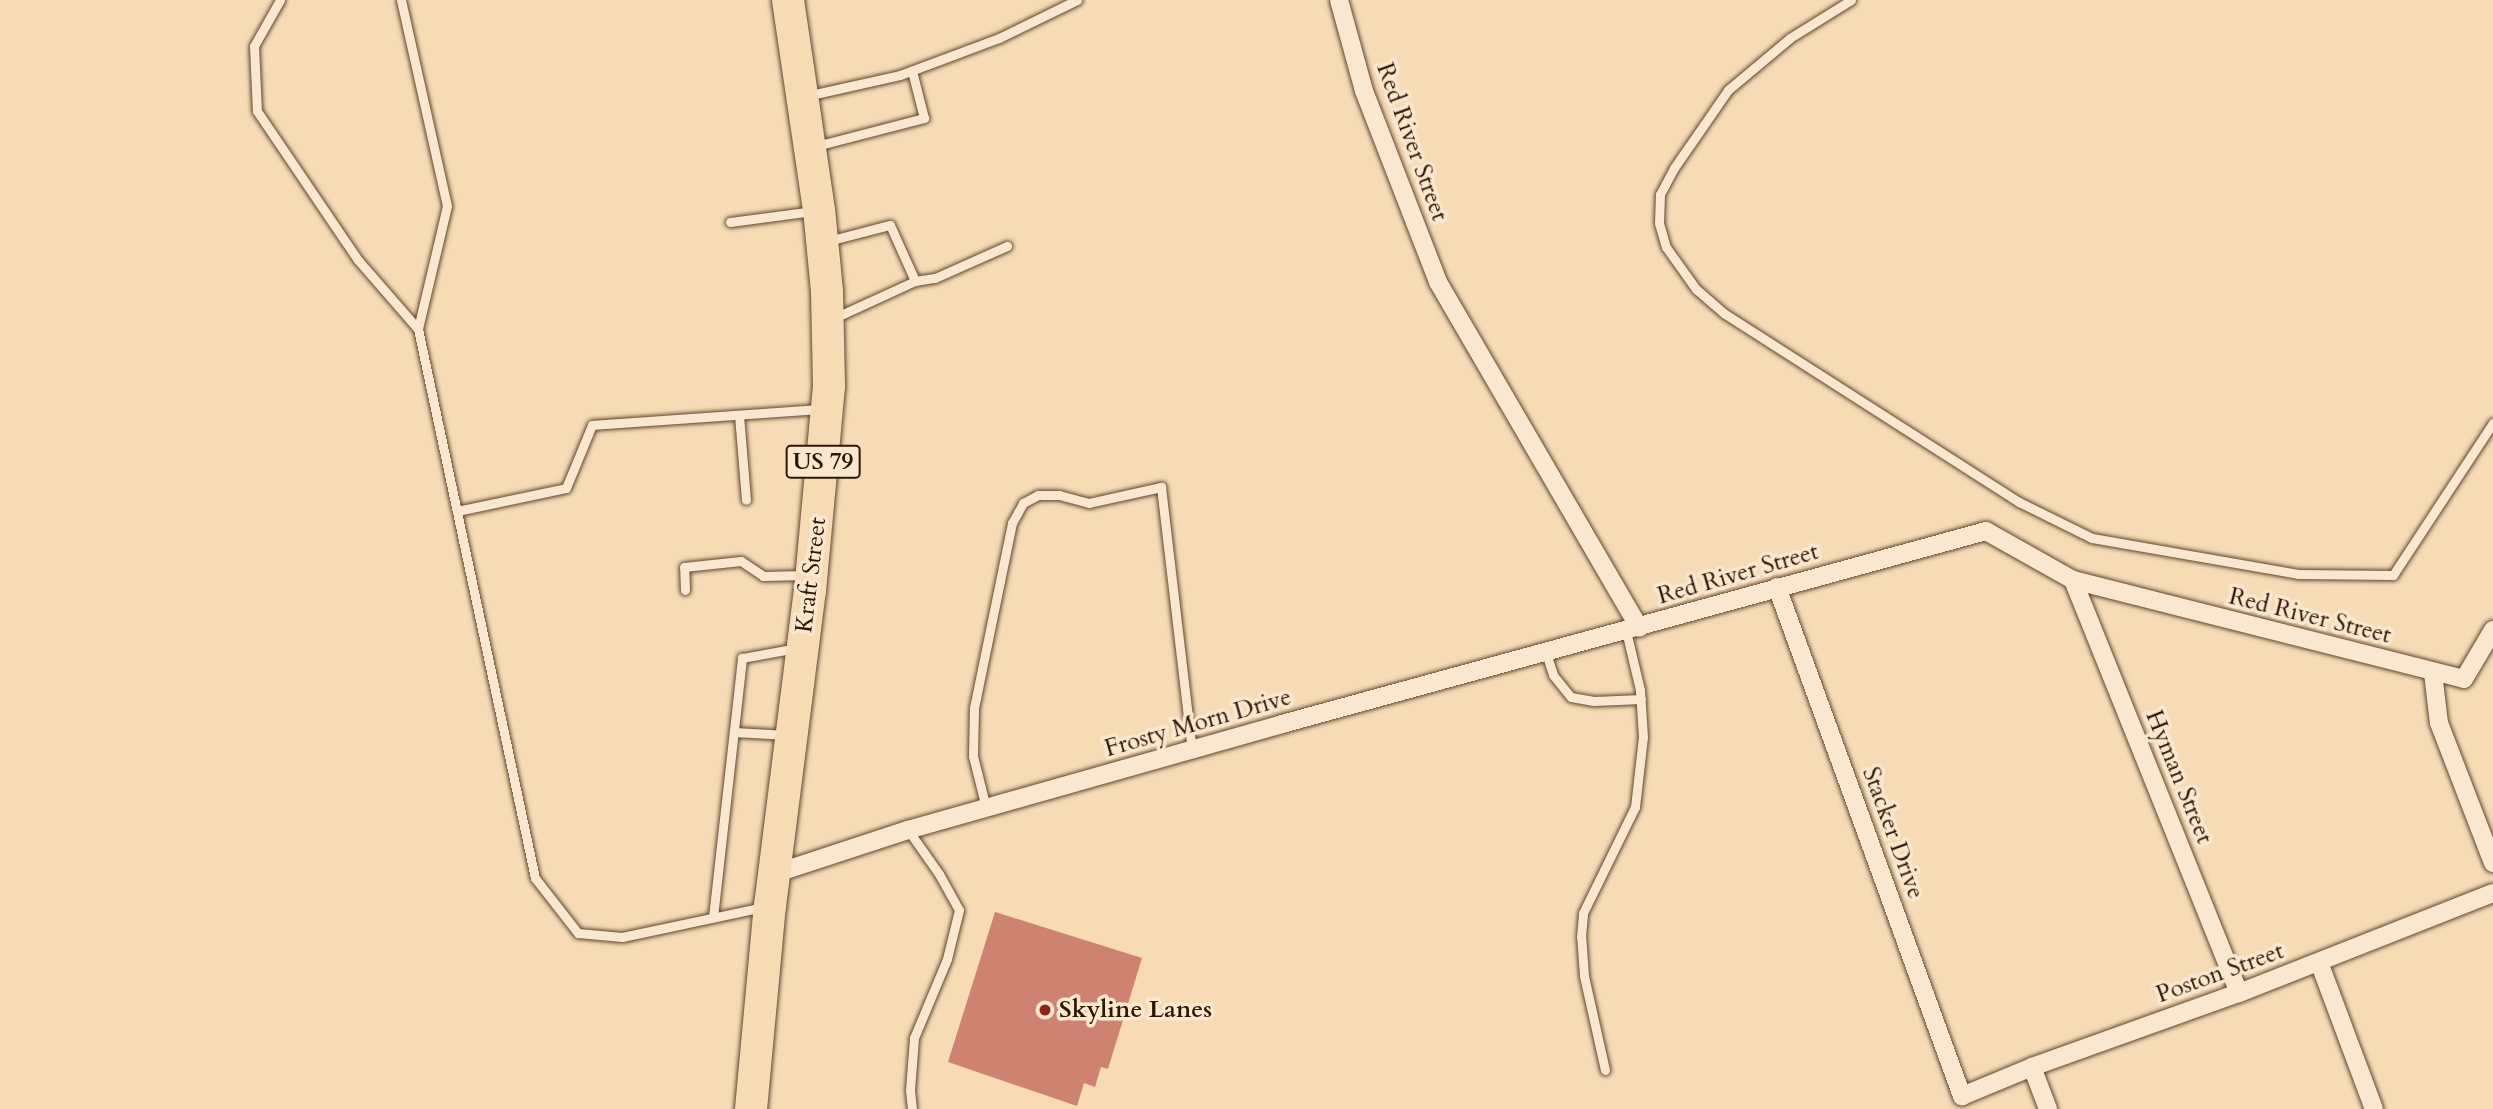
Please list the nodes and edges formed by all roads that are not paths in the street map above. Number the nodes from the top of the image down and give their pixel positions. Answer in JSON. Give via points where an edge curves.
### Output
{"nodes":[{"id":1,"x":280,"y":0,"type":"edge"},
{"id":2,"x":401,"y":0,"type":"edge"},
{"id":3,"x":788,"y":0,"type":"edge"},
{"id":4,"x":1077,"y":0,"type":"edge"},
{"id":5,"x":1339,"y":0,"type":"edge"},
{"id":6,"x":1851,"y":0,"type":"edge"},
{"id":7,"x":912,"y":71,"type":"junction"},
{"id":8,"x":804,"y":97,"type":"junction"},
{"id":9,"x":811,"y":147,"type":"junction"},
{"id":10,"x":819,"y":210,"type":"junction"},
{"id":11,"x":730,"y":222,"type":"dead end"},
{"id":12,"x":822,"y":243,"type":"junction"},
{"id":13,"x":1007,"y":246,"type":"dead end"},
{"id":14,"x":915,"y":281,"type":"junction"},
{"id":15,"x":827,"y":321,"type":"junction"},
{"id":16,"x":418,"y":329,"type":"junction"},
{"id":17,"x":827,"y":408,"type":"junction"},
{"id":18,"x":739,"y":415,"type":"junction"},
{"id":19,"x":2493,"y":423,"type":"edge"},
{"id":20,"x":746,"y":500,"type":"dead end"},
{"id":21,"x":457,"y":511,"type":"junction"},
{"id":22,"x":811,"y":575,"type":"junction"},
{"id":23,"x":2073,"y":580,"type":"junction"},
{"id":24,"x":1777,"y":587,"type":"junction"},
{"id":25,"x":685,"y":590,"type":"dead end"},
{"id":26,"x":1633,"y":630,"type":"junction"},
{"id":27,"x":2493,"y":631,"type":"edge"},
{"id":28,"x":802,"y":647,"type":"junction"},
{"id":29,"x":1546,"y":653,"type":"junction"},
{"id":30,"x":2433,"y":673,"type":"junction"},
{"id":31,"x":1641,"y":699,"type":"junction"},
{"id":32,"x":734,"y":732,"type":"junction"},
{"id":33,"x":791,"y":736,"type":"junction"},
{"id":34,"x":1192,"y":750,"type":"junction"},
{"id":35,"x":986,"y":808,"type":"junction"},
{"id":36,"x":908,"y":831,"type":"junction"},
{"id":37,"x":2493,"y":863,"type":"edge"},
{"id":38,"x":774,"y":874,"type":"junction"},
{"id":39,"x":2493,"y":893,"type":"edge"},
{"id":40,"x":770,"y":906,"type":"junction"},
{"id":41,"x":713,"y":917,"type":"junction"},
{"id":42,"x":2319,"y":962,"type":"junction"},
{"id":43,"x":2239,"y":993,"type":"junction"},
{"id":44,"x":2032,"y":1067,"type":"junction"},
{"id":45,"x":1605,"y":1070,"type":"dead end"},
{"id":46,"x":1962,"y":1096,"type":"joint"},
{"id":47,"x":751,"y":1109,"type":"edge"},
{"id":48,"x":912,"y":1109,"type":"edge"},
{"id":49,"x":2048,"y":1109,"type":"edge"},
{"id":50,"x":2375,"y":1109,"type":"edge"}],
"edges":[{"from":1,"to":16,"type":"lane","via":[[254,46],[257,111],[358,260]]},
{"from":2,"to":16,"type":"lane","via":[[447,206]]},
{"from":3,"to":8,"type":"highway","name":"Kraft Street","number":"US 79"},
{"from":4,"to":7,"type":"lane","via":[[999,38]]},
{"from":5,"to":26,"type":"street","name":"Red River Street","via":[[1364,91],[1438,282]]},
{"from":6,"to":19,"type":"lane","via":[[1790,38],[1728,90],[1660,194],[1659,223],[1666,247],[1696,289],[1726,314],[2019,502],[2092,538],[2298,574],[2393,576]]},
{"from":7,"to":8,"type":"lane"},
{"from":7,"to":9,"type":"lane","via":[[924,118]]},
{"from":8,"to":9,"type":"highway","name":"Kraft Street","number":"US 79"},
{"from":9,"to":10,"type":"highway","name":"Kraft Street","number":"US 79"},
{"from":10,"to":11,"type":"lane"},
{"from":10,"to":12,"type":"highway","name":"Kraft Street","number":"US 79"},
{"from":12,"to":14,"type":"lane","via":[[890,225]]},
{"from":12,"to":15,"type":"highway","name":"Kraft Street","number":"US 79"},
{"from":13,"to":14,"type":"lane","via":[[935,278]]},
{"from":14,"to":15,"type":"lane"},
{"from":15,"to":17,"type":"highway","name":"Kraft Street","number":"US 79"},
{"from":16,"to":21,"type":"lane"},
{"from":17,"to":18,"type":"lane"},
{"from":17,"to":22,"type":"highway","name":"Kraft Street","number":"US 79"},
{"from":18,"to":20,"type":"lane"},
{"from":18,"to":21,"type":"lane","via":[[592,425],[566,488]]},
{"from":21,"to":41,"type":"lane","via":[[535,878],[578,933],[622,937]]},
{"from":22,"to":25,"type":"lane","via":[[762,576],[741,561],[684,567]]},
{"from":22,"to":28,"type":"highway","name":"Kraft Street","number":"US 79"},
{"from":23,"to":24,"type":"street","name":"Red River Street","via":[[1986,531]]},
{"from":23,"to":30,"type":"street","name":"Red River Street"},
{"from":23,"to":43,"type":"street","name":"Hyman Street"},
{"from":24,"to":26,"type":"street","name":"Red River Street"},
{"from":24,"to":46,"type":"street","name":"Stacker Drive"},
{"from":26,"to":29,"type":"street","name":"Frosty Morn Drive"},
{"from":26,"to":31,"type":"lane"},
{"from":27,"to":30,"type":"street","name":"Red River Street","via":[[2464,679]]},
{"from":28,"to":32,"type":"lane","via":[[743,658]]},
{"from":28,"to":33,"type":"highway","name":"Kraft Street","number":"US 79"},
{"from":29,"to":31,"type":"lane","via":[[1553,675],[1571,697]]},
{"from":29,"to":34,"type":"street","name":"Frosty Morn Drive"},
{"from":30,"to":37,"type":"street","via":[[2439,723]]},
{"from":31,"to":45,"type":"lane","via":[[1643,737],[1635,807],[1583,913],[1584,976]]},
{"from":32,"to":33,"type":"lane"},
{"from":32,"to":41,"type":"lane"},
{"from":33,"to":38,"type":"highway","name":"Kraft Street","number":"US 79"},
{"from":34,"to":35,"type":"street","name":"Frosty Morn Drive"},
{"from":34,"to":35,"type":"lane","via":[[1161,487],[1089,503],[1038,495],[1023,503],[1012,523],[974,708],[972,755]]},
{"from":35,"to":36,"type":"street","name":"Frosty Morn Drive"},
{"from":36,"to":38,"type":"street","name":"Frosty Morn Drive"},
{"from":36,"to":48,"type":"lane","via":[[959,910],[947,959],[914,1038]]},
{"from":38,"to":40,"type":"highway","name":"Kraft Street","number":"US 79"},
{"from":39,"to":42,"type":"street","name":"Poston Street"},
{"from":40,"to":41,"type":"lane"},
{"from":40,"to":47,"type":"highway","name":"Kraft Street","number":"US 79"},
{"from":42,"to":43,"type":"street","name":"Poston Street"},
{"from":42,"to":50,"type":"street"},
{"from":43,"to":44,"type":"street","name":"Poston Street"},
{"from":44,"to":46,"type":"street","name":"Poston Street"},
{"from":44,"to":49,"type":"street"}]}
